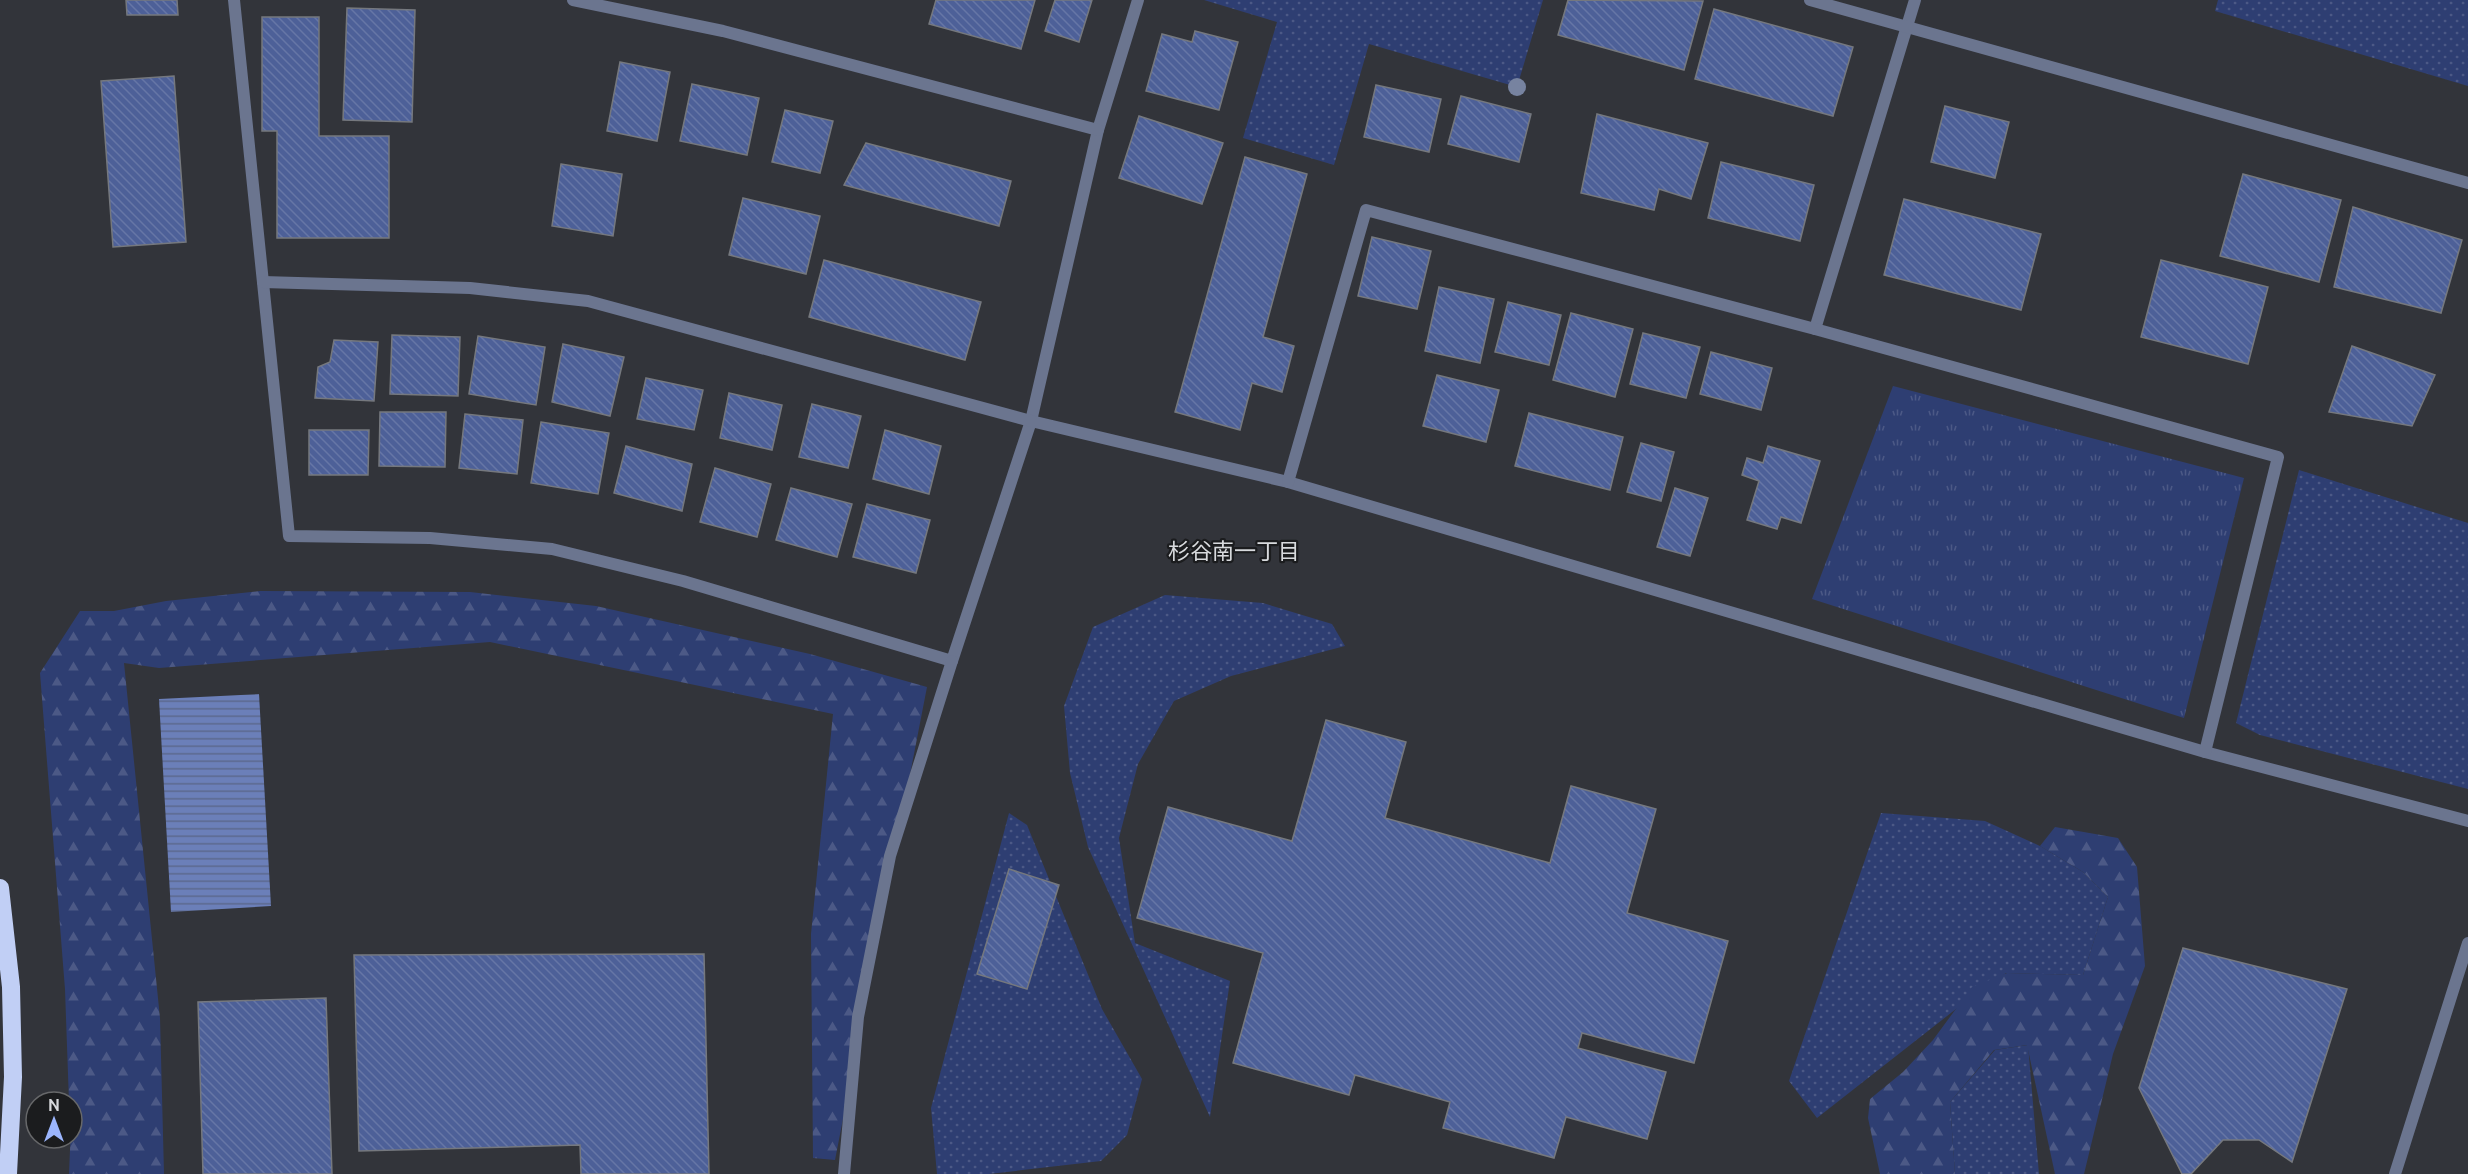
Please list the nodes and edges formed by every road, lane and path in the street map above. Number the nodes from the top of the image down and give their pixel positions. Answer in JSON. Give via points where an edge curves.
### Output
{"nodes":[{"id":1,"x":234,"y":0,"type":"edge"},
{"id":2,"x":573,"y":0,"type":"edge"},
{"id":3,"x":1138,"y":0,"type":"edge"},
{"id":4,"x":1810,"y":0,"type":"edge"},
{"id":5,"x":1915,"y":0,"type":"edge"},
{"id":6,"x":1908,"y":28,"type":"junction"},
{"id":7,"x":1098,"y":130,"type":"junction"},
{"id":8,"x":2468,"y":183,"type":"edge"},
{"id":9,"x":263,"y":282,"type":"junction"},
{"id":10,"x":1815,"y":329,"type":"junction"},
{"id":11,"x":1031,"y":421,"type":"junction"},
{"id":12,"x":1288,"y":482,"type":"junction"},
{"id":13,"x":952,"y":661,"type":"junction"},
{"id":14,"x":2205,"y":752,"type":"junction"},
{"id":15,"x":2468,"y":821,"type":"edge"},
{"id":16,"x":0,"y":888,"type":"edge"},
{"id":17,"x":2468,"y":943,"type":"edge"},
{"id":18,"x":8,"y":1174,"type":"edge"},
{"id":19,"x":844,"y":1174,"type":"edge"},
{"id":20,"x":2395,"y":1174,"type":"edge"}],
"edges":[{"from":1,"to":9,"type":"street"},
{"from":2,"to":7,"type":"street","via":[[723,31]]},
{"from":3,"to":7,"type":"street"},
{"from":4,"to":6,"type":"street"},
{"from":5,"to":6,"type":"street"},
{"from":6,"to":8,"type":"street"},
{"from":6,"to":10,"type":"street"},
{"from":7,"to":11,"type":"street"},
{"from":9,"to":11,"type":"street","via":[[470,288],[588,302]]},
{"from":9,"to":13,"type":"street","via":[[289,536],[430,538],[552,549],[683,581]]},
{"from":10,"to":12,"type":"street","via":[[1366,210]]},
{"from":10,"to":14,"type":"street","via":[[2278,457]]},
{"from":11,"to":12,"type":"street"},
{"from":11,"to":13,"type":"street"},
{"from":12,"to":14,"type":"street"},
{"from":13,"to":19,"type":"street","via":[[890,856],[858,1017]]},
{"from":14,"to":15,"type":"street"},
{"from":16,"to":18,"type":"highway","via":[[11,987],[13,1077]]},
{"from":17,"to":20,"type":"street"}]}
